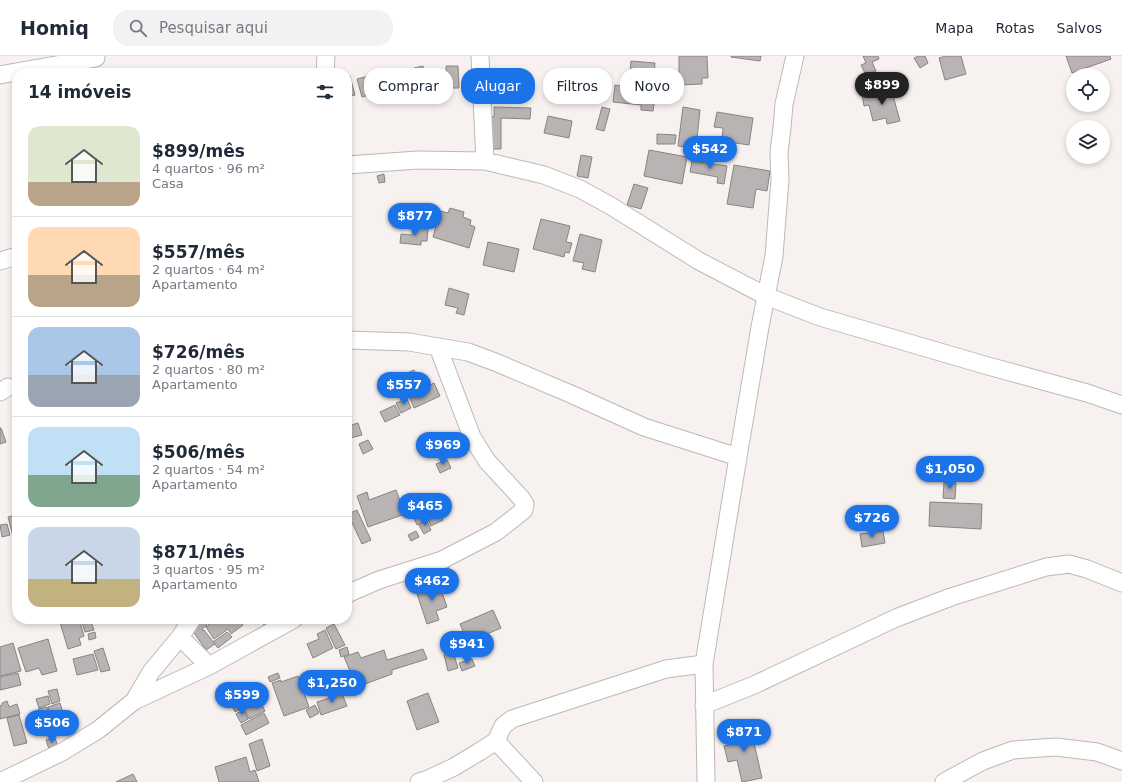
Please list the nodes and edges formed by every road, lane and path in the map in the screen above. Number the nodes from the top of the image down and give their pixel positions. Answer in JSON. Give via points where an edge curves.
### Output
{"nodes":[{"id":1,"x":326,"y":56,"type":"edge"},
{"id":2,"x":480,"y":56,"type":"edge"},
{"id":3,"x":795,"y":56,"type":"edge"},
{"id":4,"x":97,"y":62,"type":"edge"},
{"id":5,"x":52,"y":68,"type":"edge"},
{"id":6,"x":325,"y":68,"type":"edge"},
{"id":7,"x":12,"y":73,"type":"edge"},
{"id":8,"x":0,"y":75,"type":"edge"},
{"id":9,"x":485,"y":161,"type":"junction"},
{"id":10,"x":352,"y":165,"type":"edge"},
{"id":11,"x":12,"y":257,"type":"edge"},
{"id":12,"x":0,"y":261,"type":"edge"},
{"id":13,"x":766,"y":296,"type":"junction"},
{"id":14,"x":352,"y":340,"type":"edge"},
{"id":15,"x":438,"y":347,"type":"junction"},
{"id":16,"x":1122,"y":405,"type":"edge"},
{"id":17,"x":738,"y":458,"type":"junction"},
{"id":18,"x":1122,"y":583,"type":"edge"},
{"id":19,"x":352,"y":592,"type":"edge"},
{"id":20,"x":189,"y":624,"type":"edge"},
{"id":21,"x":285,"y":624,"type":"edge"},
{"id":22,"x":180,"y":637,"type":"junction"},
{"id":23,"x":704,"y":664,"type":"junction"},
{"id":24,"x":209,"y":666,"type":"junction"},
{"id":25,"x":134,"y":701,"type":"junction"},
{"id":26,"x":704,"y":705,"type":"junction"},
{"id":27,"x":496,"y":741,"type":"junction"},
{"id":28,"x":1122,"y":762,"type":"edge"},
{"id":29,"x":0,"y":782,"type":"edge"},
{"id":30,"x":420,"y":782,"type":"edge"},
{"id":31,"x":534,"y":782,"type":"edge"},
{"id":32,"x":706,"y":782,"type":"edge"},
{"id":33,"x":944,"y":782,"type":"edge"}],
"edges":[{"from":1,"to":6,"type":"street"},
{"from":2,"to":9,"type":"street"},
{"from":3,"to":13,"type":"street","via":[[784,104],[774,256]]},
{"from":4,"to":5,"type":"street"},
{"from":7,"to":8,"type":"street"},
{"from":9,"to":10,"type":"street","via":[[418,160]]},
{"from":9,"to":13,"type":"street","via":[[544,175],[580,189],[699,262]]},
{"from":11,"to":12,"type":"street"},
{"from":13,"to":16,"type":"street","via":[[820,317]]},
{"from":13,"to":17,"type":"street"},
{"from":14,"to":15,"type":"street","via":[[409,342]]},
{"from":15,"to":17,"type":"street","via":[[468,352],[644,427]]},
{"from":15,"to":19,"type":"street","via":[[472,437],[487,461],[521,498],[525,504],[524,510],[496,532],[442,560],[379,580]]},
{"from":17,"to":23,"type":"street"},
{"from":18,"to":26,"type":"street","via":[[1069,564],[1046,567],[951,597],[896,618],[754,685]]},
{"from":20,"to":22,"type":"street"},
{"from":21,"to":24,"type":"street"},
{"from":22,"to":24,"type":"street"},
{"from":22,"to":25,"type":"street","via":[[151,672]]},
{"from":23,"to":26,"type":"street"},
{"from":23,"to":27,"type":"street","via":[[666,669],[512,719],[503,726]]},
{"from":24,"to":25,"type":"street"},
{"from":25,"to":29,"type":"street","via":[[98,730],[62,752]]},
{"from":26,"to":32,"type":"street"},
{"from":27,"to":30,"type":"street","via":[[454,767]]},
{"from":27,"to":31,"type":"street"},
{"from":28,"to":33,"type":"street","via":[[1096,752],[1056,747],[1013,750],[983,761]]}]}
